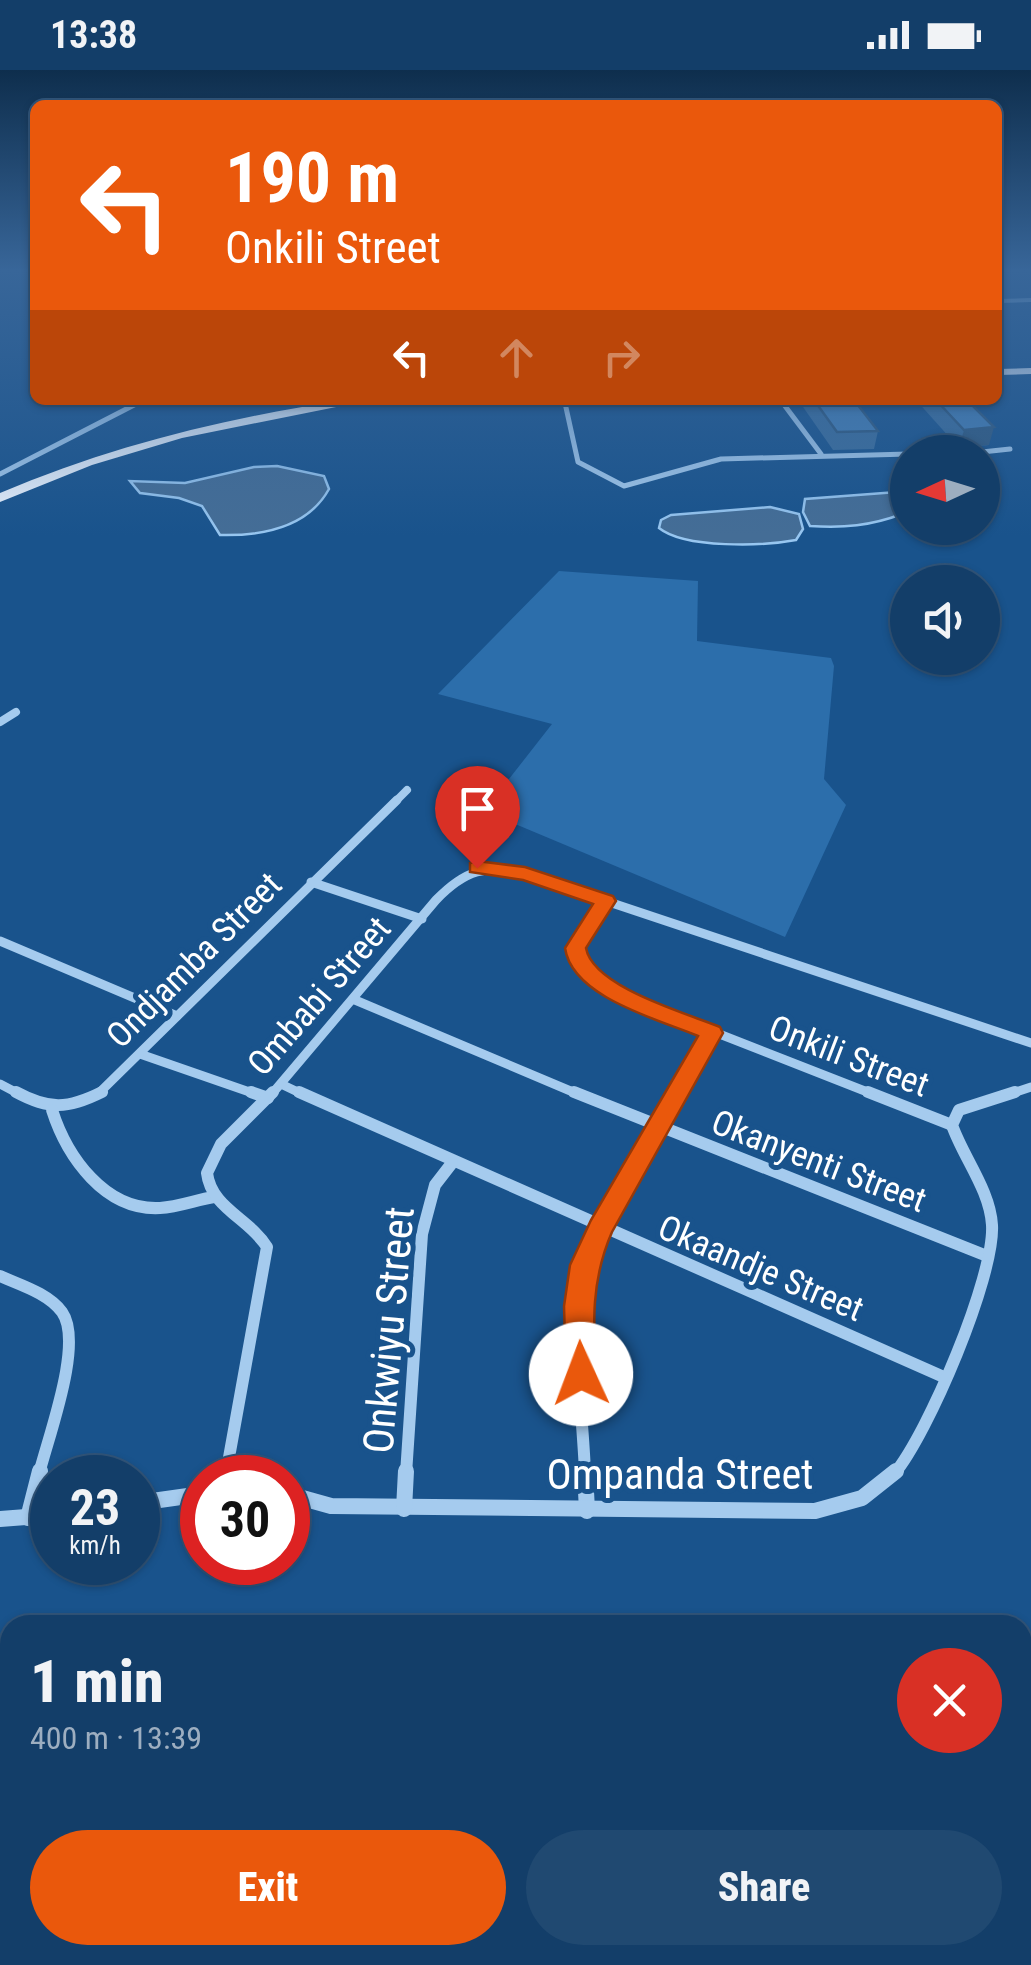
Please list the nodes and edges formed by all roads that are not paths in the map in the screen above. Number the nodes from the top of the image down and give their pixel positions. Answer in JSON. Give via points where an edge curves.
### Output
{"nodes":[{"id":1,"x":1031,"y":369,"type":"edge"},
{"id":2,"x":1002,"y":370,"type":"edge"},
{"id":3,"x":133,"y":405,"type":"edge"},
{"id":4,"x":308,"y":405,"type":"edge"},
{"id":5,"x":334,"y":405,"type":"edge"},
{"id":6,"x":565,"y":405,"type":"edge"},
{"id":7,"x":786,"y":405,"type":"edge"},
{"id":8,"x":1010,"y":449,"type":"dead end"},
{"id":9,"x":1000,"y":450,"type":"edge"},
{"id":10,"x":821,"y":454,"type":"junction"},
{"id":11,"x":890,"y":454,"type":"edge"},
{"id":12,"x":0,"y":474,"type":"edge"},
{"id":13,"x":0,"y":494,"type":"edge"},
{"id":14,"x":16,"y":712,"type":"dead end"},
{"id":15,"x":0,"y":722,"type":"edge"},
{"id":16,"x":407,"y":790,"type":"dead end"},
{"id":17,"x":311,"y":882,"type":"junction"},
{"id":18,"x":606,"y":901,"type":"junction"},
{"id":19,"x":422,"y":919,"type":"junction"},
{"id":20,"x":0,"y":940,"type":"edge"},
{"id":21,"x":355,"y":1000,"type":"junction"},
{"id":22,"x":178,"y":1016,"type":"junction"},
{"id":23,"x":712,"y":1033,"type":"junction"},
{"id":24,"x":1031,"y":1043,"type":"edge"},
{"id":25,"x":140,"y":1054,"type":"junction"},
{"id":26,"x":0,"y":1084,"type":"edge"},
{"id":27,"x":281,"y":1084,"type":"junction"},
{"id":28,"x":1031,"y":1087,"type":"edge"},
{"id":29,"x":268,"y":1098,"type":"junction"},
{"id":30,"x":52,"y":1110,"type":"junction"},
{"id":31,"x":952,"y":1125,"type":"junction"},
{"id":32,"x":656,"y":1127,"type":"junction"},
{"id":33,"x":452,"y":1164,"type":"junction"},
{"id":34,"x":214,"y":1197,"type":"junction"},
{"id":35,"x":600,"y":1228,"type":"junction"},
{"id":36,"x":988,"y":1256,"type":"junction"},
{"id":37,"x":0,"y":1276,"type":"edge"},
{"id":38,"x":946,"y":1378,"type":"junction"},
{"id":39,"x":229,"y":1455,"type":"edge"},
{"id":40,"x":310,"y":1500,"type":"edge"},
{"id":41,"x":404,"y":1508,"type":"junction"},
{"id":42,"x":587,"y":1511,"type":"junction"},
{"id":43,"x":0,"y":1518,"type":"edge"},
{"id":44,"x":28,"y":1518,"type":"joint"}],
"edges":[{"from":1,"to":2,"type":"main road"},
{"from":3,"to":12,"type":"street"},
{"from":4,"to":13,"type":"main road","via":[[154,437],[68,463]]},
{"from":5,"to":13,"type":"main road","via":[[160,441]]},
{"from":6,"to":10,"type":"street","via":[[578,462],[624,486],[721,459]]},
{"from":7,"to":10,"type":"street"},
{"from":8,"to":9,"type":"street"},
{"from":10,"to":11,"type":"street"},
{"from":14,"to":15,"type":"street"},
{"from":16,"to":17,"type":"street","name":"Ondjamba Street"},
{"from":17,"to":19,"type":"street"},
{"from":17,"to":22,"type":"street","name":"Ondjamba Street"},
{"from":18,"to":19,"type":"street","name":"Ombabi Street","via":[[525,874],[477,868]]},
{"from":18,"to":23,"type":"street","name":"Onkili Street","via":[[576,948],[578,962],[612,992]]},
{"from":18,"to":24,"type":"street","name":"Ombabi Street"},
{"from":19,"to":21,"type":"street","name":"Ombabi Street"},
{"from":20,"to":22,"type":"street"},
{"from":21,"to":27,"type":"street","name":"Ombabi Street"},
{"from":21,"to":32,"type":"street","name":"Okanyenti Street"},
{"from":22,"to":25,"type":"street","name":"Ondjamba Street"},
{"from":23,"to":31,"type":"street","name":"Onkili Street"},
{"from":23,"to":32,"type":"street"},
{"from":25,"to":29,"type":"street"},
{"from":25,"to":30,"type":"street","name":"Ondjamba Street","via":[[102,1092],[73,1108]]},
{"from":26,"to":30,"type":"street"},
{"from":27,"to":29,"type":"street","name":"Ombabi Street"},
{"from":27,"to":33,"type":"street","name":"Okaandje Street"},
{"from":28,"to":31,"type":"street","via":[[959,1110]]},
{"from":29,"to":34,"type":"street","name":"Ombabi Street","via":[[210,1158],[206,1178]]},
{"from":30,"to":34,"type":"street","via":[[74,1160],[118,1198],[162,1208]]},
{"from":31,"to":36,"type":"street","name":"Ompanda Street","via":[[992,1226]]},
{"from":32,"to":35,"type":"street"},
{"from":32,"to":36,"type":"street","name":"Okanyenti Street"},
{"from":33,"to":35,"type":"street","name":"Okaandje Street"},
{"from":33,"to":41,"type":"street","name":"Onkwiyu Street","via":[[435,1185],[422,1234]]},
{"from":34,"to":39,"type":"street","via":[[254,1226],[267,1246]]},
{"from":35,"to":38,"type":"street","name":"Okaandje Street"},
{"from":35,"to":42,"type":"street","via":[[584,1265],[578,1306]]},
{"from":36,"to":38,"type":"street","name":"Ompanda Street"},
{"from":37,"to":44,"type":"street","via":[[64,1310],[72,1328]]},
{"from":38,"to":42,"type":"street","name":"Ompanda Street","via":[[901,1466],[852,1505],[815,1511]]},
{"from":40,"to":41,"type":"street","name":"Ompanda Street"},
{"from":41,"to":42,"type":"street","name":"Ompanda Street"},
{"from":43,"to":44,"type":"street"}]}
